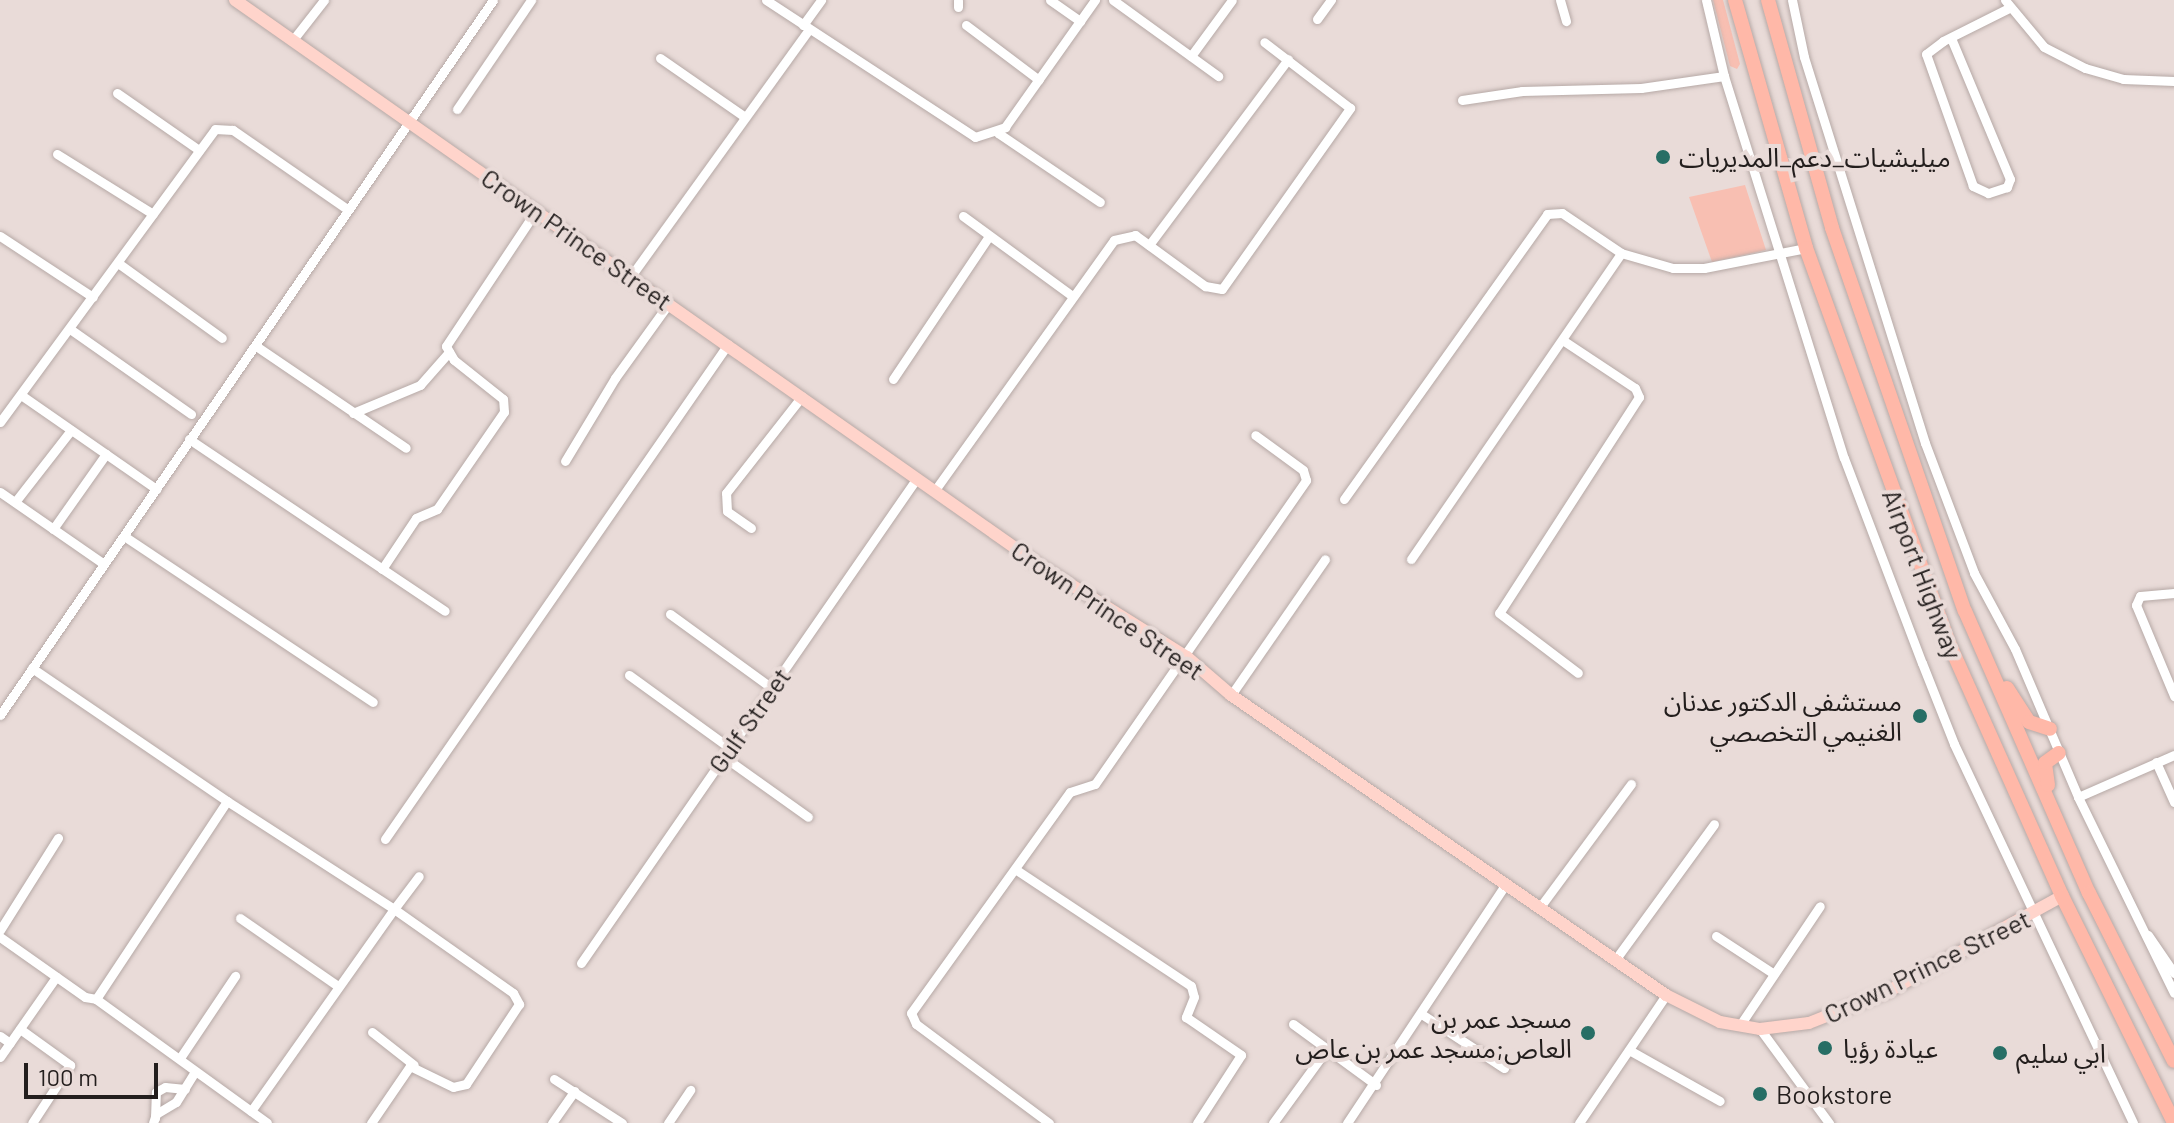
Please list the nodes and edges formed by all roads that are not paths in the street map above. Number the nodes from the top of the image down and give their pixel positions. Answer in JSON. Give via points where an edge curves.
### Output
{"nodes":[{"id":1,"x":235,"y":0,"type":"edge"},
{"id":2,"x":324,"y":0,"type":"edge"},
{"id":3,"x":493,"y":0,"type":"edge"},
{"id":4,"x":531,"y":0,"type":"edge"},
{"id":5,"x":766,"y":0,"type":"edge"},
{"id":6,"x":821,"y":0,"type":"edge"},
{"id":7,"x":1050,"y":0,"type":"edge"},
{"id":8,"x":1095,"y":0,"type":"edge"},
{"id":9,"x":1113,"y":0,"type":"edge"},
{"id":10,"x":1232,"y":0,"type":"edge"},
{"id":11,"x":1331,"y":0,"type":"edge"},
{"id":12,"x":1560,"y":0,"type":"edge"},
{"id":13,"x":1706,"y":0,"type":"edge"},
{"id":14,"x":1735,"y":0,"type":"edge"},
{"id":15,"x":1768,"y":0,"type":"edge"},
{"id":16,"x":1792,"y":0,"type":"edge"},
{"id":17,"x":2007,"y":4,"type":"edge"},
{"id":18,"x":1317,"y":19,"type":"dead end"},
{"id":19,"x":1080,"y":21,"type":"junction"},
{"id":20,"x":1566,"y":21,"type":"dead end"},
{"id":21,"x":966,"y":25,"type":"dead end"},
{"id":22,"x":806,"y":27,"type":"junction"},
{"id":23,"x":1951,"y":38,"type":"junction"},
{"id":24,"x":292,"y":41,"type":"junction"},
{"id":25,"x":1264,"y":42,"type":"dead end"},
{"id":26,"x":1191,"y":56,"type":"junction"},
{"id":27,"x":660,"y":58,"type":"dead end"},
{"id":28,"x":1288,"y":59,"type":"junction"},
{"id":29,"x":1218,"y":76,"type":"dead end"},
{"id":30,"x":1724,"y":76,"type":"junction"},
{"id":31,"x":1039,"y":80,"type":"junction"},
{"id":32,"x":2174,"y":81,"type":"edge"},
{"id":33,"x":117,"y":93,"type":"dead end"},
{"id":34,"x":1462,"y":100,"type":"dead end"},
{"id":35,"x":457,"y":109,"type":"dead end"},
{"id":36,"x":745,"y":117,"type":"junction"},
{"id":37,"x":407,"y":121,"type":"junction"},
{"id":38,"x":998,"y":133,"type":"junction"},
{"id":39,"x":199,"y":150,"type":"junction"},
{"id":40,"x":57,"y":154,"type":"dead end"},
{"id":41,"x":1100,"y":202,"type":"dead end"},
{"id":42,"x":347,"y":209,"type":"junction"},
{"id":43,"x":537,"y":209,"type":"junction"},
{"id":44,"x":153,"y":214,"type":"junction"},
{"id":45,"x":963,"y":216,"type":"dead end"},
{"id":46,"x":0,"y":236,"type":"edge"},
{"id":47,"x":989,"y":236,"type":"junction"},
{"id":48,"x":1149,"y":245,"type":"junction"},
{"id":49,"x":1806,"y":248,"type":"junction"},
{"id":50,"x":1621,"y":253,"type":"junction"},
{"id":51,"x":1779,"y":254,"type":"junction"},
{"id":52,"x":118,"y":263,"type":"junction"},
{"id":53,"x":631,"y":276,"type":"junction"},
{"id":54,"x":1071,"y":295,"type":"junction"},
{"id":55,"x":93,"y":297,"type":"junction"},
{"id":56,"x":669,"y":303,"type":"junction"},
{"id":57,"x":70,"y":329,"type":"junction"},
{"id":58,"x":222,"y":338,"type":"dead end"},
{"id":59,"x":1564,"y":341,"type":"junction"},
{"id":60,"x":728,"y":344,"type":"junction"},
{"id":61,"x":256,"y":346,"type":"junction"},
{"id":62,"x":449,"y":352,"type":"junction"},
{"id":63,"x":893,"y":379,"type":"dead end"},
{"id":64,"x":21,"y":395,"type":"junction"},
{"id":65,"x":802,"y":396,"type":"junction"},
{"id":66,"x":353,"y":413,"type":"junction"},
{"id":67,"x":191,"y":414,"type":"dead end"},
{"id":68,"x":0,"y":422,"type":"edge"},
{"id":69,"x":71,"y":430,"type":"junction"},
{"id":70,"x":1255,"y":435,"type":"dead end"},
{"id":71,"x":189,"y":439,"type":"junction"},
{"id":72,"x":406,"y":448,"type":"dead end"},
{"id":73,"x":106,"y":454,"type":"junction"},
{"id":74,"x":565,"y":461,"type":"dead end"},
{"id":75,"x":917,"y":478,"type":"junction"},
{"id":76,"x":156,"y":489,"type":"junction"},
{"id":77,"x":935,"y":490,"type":"junction"},
{"id":78,"x":0,"y":492,"type":"edge"},
{"id":79,"x":1344,"y":499,"type":"dead end"},
{"id":80,"x":15,"y":502,"type":"junction"},
{"id":81,"x":751,"y":528,"type":"dead end"},
{"id":82,"x":53,"y":529,"type":"junction"},
{"id":83,"x":124,"y":536,"type":"junction"},
{"id":84,"x":1325,"y":559,"type":"dead end"},
{"id":85,"x":1411,"y":559,"type":"dead end"},
{"id":86,"x":104,"y":564,"type":"junction"},
{"id":87,"x":382,"y":569,"type":"junction"},
{"id":88,"x":2174,"y":593,"type":"edge"},
{"id":89,"x":445,"y":611,"type":"dead end"},
{"id":90,"x":670,"y":614,"type":"dead end"},
{"id":91,"x":1977,"y":638,"type":"junction"},
{"id":92,"x":1187,"y":657,"type":"junction"},
{"id":93,"x":32,"y":668,"type":"junction"},
{"id":94,"x":1578,"y":673,"type":"dead end"},
{"id":95,"x":629,"y":675,"type":"dead end"},
{"id":96,"x":772,"y":688,"type":"junction"},
{"id":97,"x":1231,"y":695,"type":"junction"},
{"id":98,"x":2174,"y":696,"type":"edge"},
{"id":99,"x":373,"y":702,"type":"dead end"},
{"id":100,"x":0,"y":715,"type":"edge"},
{"id":101,"x":2050,"y":729,"type":"junction"},
{"id":102,"x":727,"y":753,"type":"junction"},
{"id":103,"x":2059,"y":753,"type":"junction"},
{"id":104,"x":2174,"y":755,"type":"edge"},
{"id":105,"x":2156,"y":762,"type":"junction"},
{"id":106,"x":1631,"y":784,"type":"dead end"},
{"id":107,"x":2078,"y":797,"type":"junction"},
{"id":108,"x":227,"y":801,"type":"junction"},
{"id":109,"x":2174,"y":802,"type":"edge"},
{"id":110,"x":2055,"y":816,"type":"junction"},
{"id":111,"x":808,"y":817,"type":"dead end"},
{"id":112,"x":1714,"y":824,"type":"dead end"},
{"id":113,"x":58,"y":838,"type":"dead end"},
{"id":114,"x":385,"y":839,"type":"dead end"},
{"id":115,"x":1015,"y":869,"type":"junction"},
{"id":116,"x":419,"y":876,"type":"dead end"},
{"id":117,"x":1505,"y":885,"type":"junction"},
{"id":118,"x":2062,"y":896,"type":"junction"},
{"id":119,"x":1820,"y":906,"type":"dead end"},
{"id":120,"x":1540,"y":907,"type":"junction"},
{"id":121,"x":394,"y":909,"type":"junction"},
{"id":122,"x":2034,"y":915,"type":"junction"},
{"id":123,"x":240,"y":918,"type":"dead end"},
{"id":124,"x":0,"y":930,"type":"edge"},
{"id":125,"x":2148,"y":935,"type":"junction"},
{"id":126,"x":1716,"y":936,"type":"dead end"},
{"id":127,"x":0,"y":937,"type":"edge"},
{"id":128,"x":1615,"y":960,"type":"junction"},
{"id":129,"x":581,"y":963,"type":"dead end"},
{"id":130,"x":2174,"y":973,"type":"edge"},
{"id":131,"x":1774,"y":974,"type":"junction"},
{"id":132,"x":235,"y":976,"type":"dead end"},
{"id":133,"x":56,"y":977,"type":"junction"},
{"id":134,"x":338,"y":986,"type":"junction"},
{"id":135,"x":2174,"y":993,"type":"edge"},
{"id":136,"x":1666,"y":995,"type":"junction"},
{"id":137,"x":96,"y":999,"type":"junction"},
{"id":138,"x":1423,"y":1015,"type":"junction"},
{"id":139,"x":1293,"y":1024,"type":"dead end"},
{"id":140,"x":1740,"y":1025,"type":"junction"},
{"id":141,"x":20,"y":1029,"type":"junction"},
{"id":142,"x":1760,"y":1029,"type":"junction"},
{"id":143,"x":372,"y":1032,"type":"dead end"},
{"id":144,"x":0,"y":1036,"type":"edge"},
{"id":145,"x":10,"y":1043,"type":"junction"},
{"id":146,"x":1327,"y":1049,"type":"junction"},
{"id":147,"x":1629,"y":1050,"type":"junction"},
{"id":148,"x":0,"y":1057,"type":"edge"},
{"id":149,"x":180,"y":1058,"type":"junction"},
{"id":150,"x":2174,"y":1061,"type":"edge"},
{"id":151,"x":414,"y":1065,"type":"junction"},
{"id":152,"x":1504,"y":1068,"type":"dead end"},
{"id":153,"x":195,"y":1071,"type":"junction"},
{"id":154,"x":554,"y":1079,"type":"dead end"},
{"id":155,"x":1376,"y":1085,"type":"junction"},
{"id":156,"x":185,"y":1089,"type":"junction"},
{"id":157,"x":690,"y":1090,"type":"dead end"},
{"id":158,"x":574,"y":1091,"type":"junction"},
{"id":159,"x":1720,"y":1101,"type":"dead end"},
{"id":160,"x":251,"y":1111,"type":"junction"},
{"id":161,"x":154,"y":1121,"type":"edge"},
{"id":162,"x":32,"y":1123,"type":"edge"},
{"id":163,"x":267,"y":1123,"type":"edge"},
{"id":164,"x":371,"y":1123,"type":"edge"},
{"id":165,"x":552,"y":1123,"type":"edge"},
{"id":166,"x":622,"y":1123,"type":"edge"},
{"id":167,"x":668,"y":1123,"type":"edge"},
{"id":168,"x":1049,"y":1123,"type":"edge"},
{"id":169,"x":1197,"y":1123,"type":"edge"},
{"id":170,"x":1273,"y":1123,"type":"edge"},
{"id":171,"x":1347,"y":1123,"type":"edge"},
{"id":172,"x":1579,"y":1123,"type":"edge"},
{"id":173,"x":1829,"y":1123,"type":"edge"},
{"id":174,"x":2133,"y":1123,"type":"edge"},
{"id":175,"x":2174,"y":1123,"type":"edge"}],
"edges":[{"from":1,"to":24,"type":"main road","name":"Crown Prince Street"},
{"from":2,"to":24,"type":"street"},
{"from":3,"to":37,"type":"street"},
{"from":4,"to":35,"type":"street"},
{"from":5,"to":22,"type":"street"},
{"from":6,"to":22,"type":"street"},
{"from":7,"to":19,"type":"street"},
{"from":8,"to":19,"type":"street"},
{"from":9,"to":26,"type":"street"},
{"from":10,"to":26,"type":"street"},
{"from":11,"to":18,"type":"street"},
{"from":12,"to":20,"type":"street"},
{"from":13,"to":30,"type":"street"},
{"from":14,"to":49,"type":"highway","name":"Airport Highway"},
{"from":15,"to":91,"type":"highway","name":"Airport Highway","via":[[1832,228]]},
{"from":16,"to":101,"type":"street","via":[[1804,57],[1925,443],[1974,573]]},
{"from":17,"to":23,"type":"street"},
{"from":17,"to":32,"type":"street","via":[[2044,47],[2093,72]]},
{"from":19,"to":31,"type":"street"},
{"from":21,"to":31,"type":"street"},
{"from":22,"to":36,"type":"street"},
{"from":22,"to":38,"type":"street","via":[[958,129],[975,137]]},
{"from":23,"to":23,"type":"street","via":[[1930,49],[1927,61],[1973,186],[1988,193],[2007,187],[2010,179]]},
{"from":24,"to":37,"type":"main road","name":"Crown Prince Street"},
{"from":25,"to":28,"type":"street"},
{"from":26,"to":29,"type":"street"},
{"from":27,"to":36,"type":"street"},
{"from":28,"to":48,"type":"street"},
{"from":28,"to":48,"type":"street","via":[[1350,108],[1222,289],[1205,286]]},
{"from":30,"to":34,"type":"street","via":[[1641,88],[1522,91]]},
{"from":30,"to":51,"type":"street"},
{"from":31,"to":38,"type":"street"},
{"from":33,"to":39,"type":"street"},
{"from":36,"to":53,"type":"street"},
{"from":37,"to":42,"type":"street"},
{"from":37,"to":43,"type":"main road","name":"Crown Prince Street"},
{"from":38,"to":41,"type":"street"},
{"from":39,"to":42,"type":"street","via":[[215,129],[233,130]]},
{"from":39,"to":44,"type":"street"},
{"from":40,"to":44,"type":"street"},
{"from":42,"to":61,"type":"street"},
{"from":43,"to":53,"type":"main road","name":"Crown Prince Street"},
{"from":43,"to":62,"type":"street","via":[[447,340]]},
{"from":44,"to":52,"type":"street"},
{"from":45,"to":47,"type":"street"},
{"from":46,"to":55,"type":"street"},
{"from":47,"to":54,"type":"street"},
{"from":47,"to":63,"type":"street"},
{"from":48,"to":54,"type":"street","via":[[1135,235],[1114,240]]},
{"from":49,"to":51,"type":"street"},
{"from":49,"to":118,"type":"highway","name":"Airport Highway","via":[[1948,641]]},
{"from":50,"to":51,"type":"street","via":[[1688,269]]},
{"from":50,"to":59,"type":"street"},
{"from":50,"to":79,"type":"street","via":[[1562,213],[1547,214]]},
{"from":51,"to":122,"type":"street","via":[[1844,458],[1939,707]]},
{"from":52,"to":55,"type":"street"},
{"from":52,"to":58,"type":"street"},
{"from":53,"to":56,"type":"main road","name":"Crown Prince Street"},
{"from":54,"to":77,"type":"street"},
{"from":55,"to":57,"type":"street"},
{"from":56,"to":60,"type":"main road","name":"Crown Prince Street"},
{"from":56,"to":74,"type":"street"},
{"from":57,"to":64,"type":"street"},
{"from":57,"to":67,"type":"street"},
{"from":59,"to":85,"type":"street"},
{"from":59,"to":94,"type":"street","via":[[1635,388],[1639,397],[1499,613]]},
{"from":60,"to":65,"type":"main road","name":"Crown Prince Street"},
{"from":60,"to":114,"type":"street"},
{"from":61,"to":66,"type":"street"},
{"from":61,"to":71,"type":"street"},
{"from":62,"to":66,"type":"street","via":[[420,385]]},
{"from":62,"to":87,"type":"street","via":[[506,406],[437,509],[416,518]]},
{"from":64,"to":68,"type":"street"},
{"from":64,"to":69,"type":"street"},
{"from":65,"to":75,"type":"main road","name":"Crown Prince Street"},
{"from":65,"to":81,"type":"street","via":[[726,493],[727,511]]},
{"from":66,"to":72,"type":"street"},
{"from":69,"to":73,"type":"street"},
{"from":69,"to":80,"type":"street"},
{"from":70,"to":92,"type":"street","via":[[1303,470],[1306,480]]},
{"from":71,"to":76,"type":"street"},
{"from":71,"to":87,"type":"street"},
{"from":73,"to":76,"type":"street"},
{"from":73,"to":82,"type":"street"},
{"from":75,"to":77,"type":"main road","name":"Crown Prince Street"},
{"from":75,"to":96,"type":"street","name":"Gulf Street"},
{"from":76,"to":83,"type":"street"},
{"from":77,"to":92,"type":"main road","name":"Crown Prince Street","via":[[1038,564]]},
{"from":78,"to":80,"type":"street"},
{"from":80,"to":82,"type":"street"},
{"from":82,"to":86,"type":"street"},
{"from":83,"to":86,"type":"street"},
{"from":83,"to":99,"type":"street"},
{"from":84,"to":97,"type":"street"},
{"from":86,"to":93,"type":"street"},
{"from":87,"to":89,"type":"street"},
{"from":88,"to":98,"type":"street","via":[[2140,596],[2136,605]]},
{"from":90,"to":96,"type":"street"},
{"from":91,"to":101,"type":"highway","via":[[2025,718]]},
{"from":91,"to":110,"type":"highway","name":"Airport Highway"},
{"from":92,"to":97,"type":"main road","name":"Crown Prince Street"},
{"from":92,"to":115,"type":"street","via":[[1095,784],[1070,792]]},
{"from":93,"to":100,"type":"street"},
{"from":93,"to":108,"type":"street"},
{"from":95,"to":102,"type":"street"},
{"from":96,"to":102,"type":"street","name":"Gulf Street"},
{"from":97,"to":117,"type":"main road","name":"Crown Prince Street"},
{"from":101,"to":103,"type":"street"},
{"from":102,"to":111,"type":"street"},
{"from":102,"to":129,"type":"street","name":"Gulf Street"},
{"from":103,"to":107,"type":"street"},
{"from":103,"to":110,"type":"highway","via":[[2045,768]]},
{"from":104,"to":105,"type":"street"},
{"from":105,"to":107,"type":"street"},
{"from":105,"to":109,"type":"street"},
{"from":106,"to":120,"type":"street"},
{"from":107,"to":125,"type":"street"},
{"from":108,"to":121,"type":"street"},
{"from":108,"to":137,"type":"street"},
{"from":110,"to":150,"type":"highway","name":"Airport Highway"},
{"from":112,"to":128,"type":"street"},
{"from":113,"to":124,"type":"street"},
{"from":115,"to":168,"type":"street","via":[[912,1018]]},
{"from":115,"to":169,"type":"street","via":[[1191,986],[1194,997],[1186,1017],[1241,1055]]},
{"from":116,"to":121,"type":"street"},
{"from":117,"to":120,"type":"main road","name":"Crown Prince Street"},
{"from":117,"to":138,"type":"street"},
{"from":118,"to":122,"type":"main road","name":"Crown Prince Street"},
{"from":118,"to":175,"type":"highway","name":"Airport Highway"},
{"from":119,"to":131,"type":"street"},
{"from":120,"to":128,"type":"main road","name":"Crown Prince Street"},
{"from":121,"to":134,"type":"street"},
{"from":121,"to":151,"type":"street","via":[[513,993],[519,1004],[466,1084],[453,1087]]},
{"from":122,"to":142,"type":"main road","name":"Crown Prince Street","via":[[1847,1010],[1809,1023]]},
{"from":122,"to":174,"type":"street"},
{"from":123,"to":134,"type":"street"},
{"from":125,"to":130,"type":"street"},
{"from":125,"to":135,"type":"street"},
{"from":126,"to":131,"type":"street"},
{"from":127,"to":133,"type":"street"},
{"from":128,"to":136,"type":"main road","name":"Crown Prince Street"},
{"from":131,"to":140,"type":"street"},
{"from":132,"to":149,"type":"street"},
{"from":133,"to":137,"type":"street"},
{"from":133,"to":141,"type":"street"},
{"from":134,"to":160,"type":"street"},
{"from":136,"to":140,"type":"main road","name":"Crown Prince Street","via":[[1720,1022]]},
{"from":136,"to":147,"type":"street"},
{"from":137,"to":149,"type":"street"},
{"from":138,"to":152,"type":"street"},
{"from":138,"to":155,"type":"street"},
{"from":139,"to":146,"type":"street"},
{"from":140,"to":142,"type":"main road","name":"Crown Prince Street"},
{"from":141,"to":145,"type":"street"},
{"from":141,"to":162,"type":"street","via":[[70,1065]]},
{"from":142,"to":173,"type":"street"},
{"from":143,"to":151,"type":"street"},
{"from":144,"to":145,"type":"street"},
{"from":145,"to":148,"type":"street"},
{"from":146,"to":155,"type":"street"},
{"from":146,"to":170,"type":"street"},
{"from":147,"to":159,"type":"street"},
{"from":147,"to":172,"type":"street"},
{"from":149,"to":153,"type":"street"},
{"from":151,"to":164,"type":"street"},
{"from":153,"to":156,"type":"street"},
{"from":153,"to":160,"type":"street"},
{"from":154,"to":158,"type":"street"},
{"from":155,"to":171,"type":"street"},
{"from":156,"to":161,"type":"street"},
{"from":156,"to":161,"type":"street","via":[[165,1087],[156,1092]]},
{"from":157,"to":167,"type":"street"},
{"from":158,"to":165,"type":"street"},
{"from":158,"to":166,"type":"street"},
{"from":160,"to":163,"type":"street"}]}
